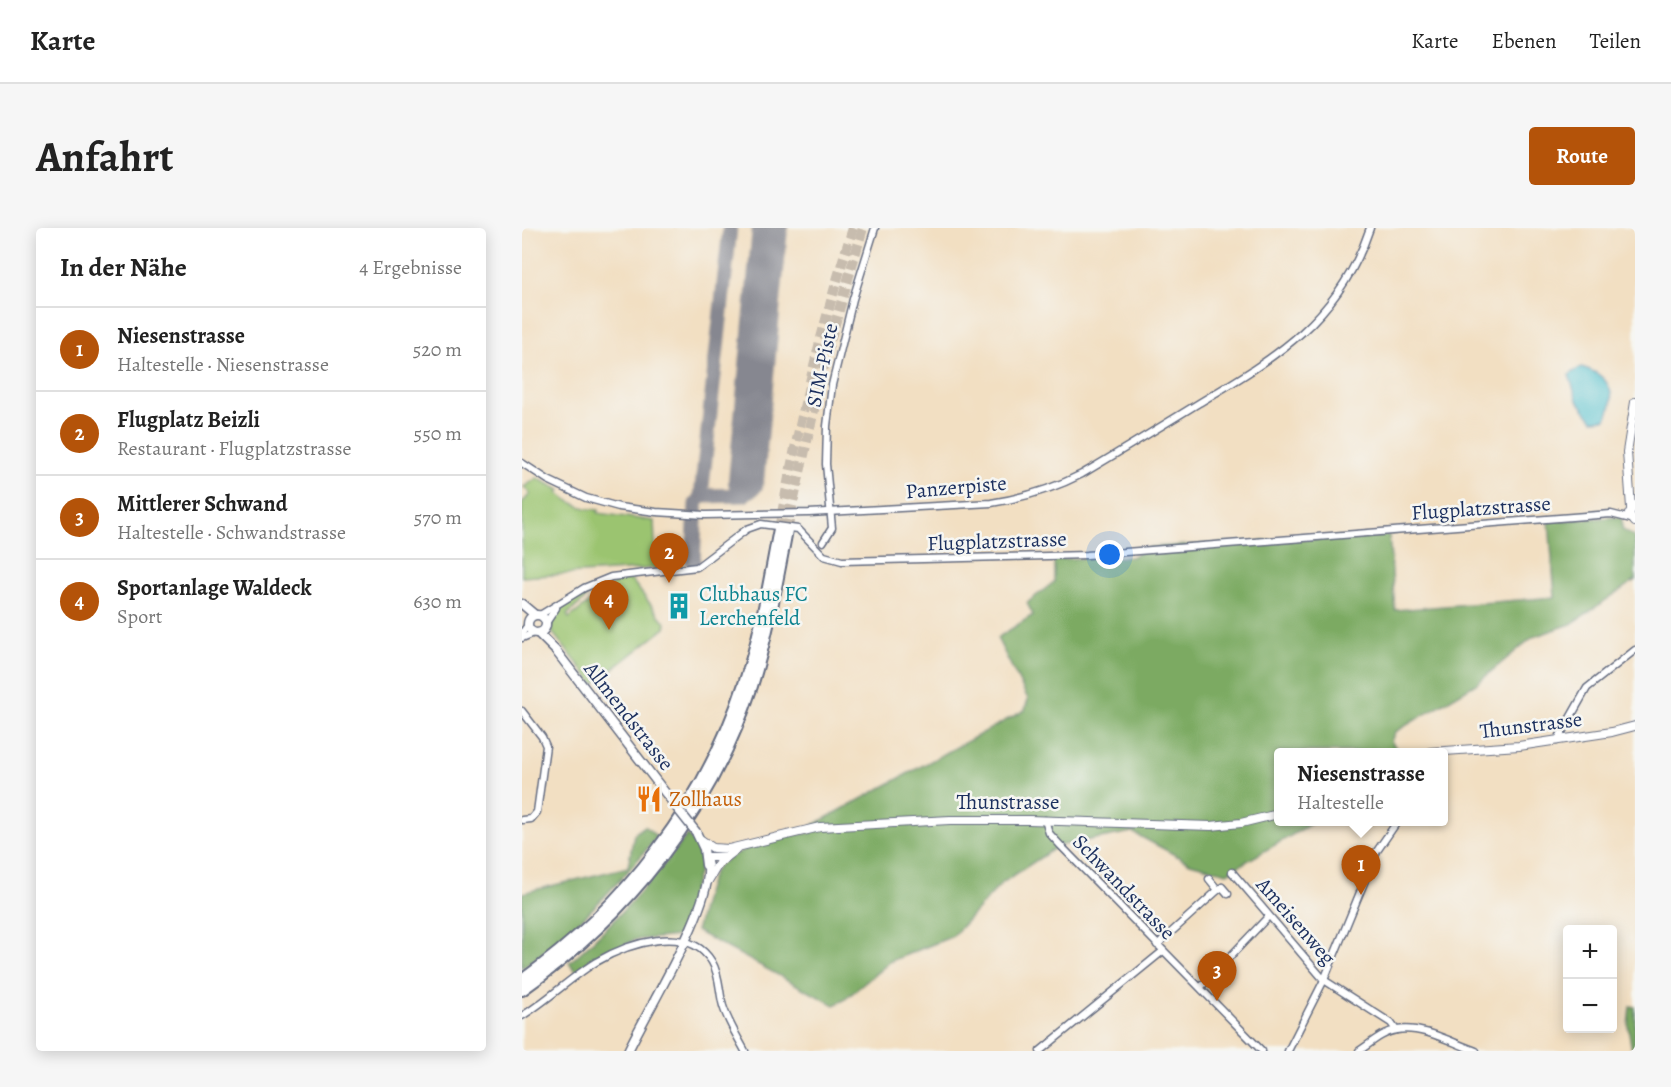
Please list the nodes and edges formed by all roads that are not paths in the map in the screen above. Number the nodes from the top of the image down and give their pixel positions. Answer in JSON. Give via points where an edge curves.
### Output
{"nodes":[{"id":1,"x":875,"y":228,"type":"edge"},
{"id":2,"x":1370,"y":228,"type":"edge"},
{"id":3,"x":1635,"y":402,"type":"edge"},
{"id":4,"x":522,"y":463,"type":"edge"},
{"id":5,"x":1633,"y":495,"type":"edge"},
{"id":6,"x":1632,"y":507,"type":"edge"},
{"id":7,"x":829,"y":512,"type":"junction"},
{"id":8,"x":767,"y":514,"type":"junction"},
{"id":9,"x":1617,"y":514,"type":"junction"},
{"id":10,"x":1633,"y":521,"type":"edge"},
{"id":11,"x":767,"y":523,"type":"junction"},
{"id":12,"x":823,"y":542,"type":"dead end"},
{"id":13,"x":522,"y":604,"type":"edge"},
{"id":14,"x":557,"y":607,"type":"junction"},
{"id":15,"x":522,"y":612,"type":"edge"},
{"id":16,"x":537,"y":615,"type":"junction"},
{"id":17,"x":528,"y":623,"type":"junction"},
{"id":18,"x":541,"y":630,"type":"junction"},
{"id":19,"x":522,"y":633,"type":"edge"},
{"id":20,"x":522,"y":639,"type":"edge"},
{"id":21,"x":1635,"y":650,"type":"edge"},
{"id":22,"x":522,"y":711,"type":"edge"},
{"id":23,"x":1635,"y":726,"type":"edge"},
{"id":24,"x":1557,"y":741,"type":"junction"},
{"id":25,"x":1448,"y":752,"type":"edge"},
{"id":26,"x":1274,"y":815,"type":"edge"},
{"id":27,"x":522,"y":820,"type":"edge"},
{"id":28,"x":1045,"y":820,"type":"junction"},
{"id":29,"x":1394,"y":826,"type":"edge"},
{"id":30,"x":698,"y":836,"type":"junction"},
{"id":31,"x":739,"y":848,"type":"junction"},
{"id":32,"x":729,"y":849,"type":"junction"},
{"id":33,"x":724,"y":857,"type":"junction"},
{"id":34,"x":707,"y":860,"type":"junction"},
{"id":35,"x":1232,"y":872,"type":"dead end"},
{"id":36,"x":1209,"y":879,"type":"dead end"},
{"id":37,"x":708,"y":881,"type":"junction"},
{"id":38,"x":1218,"y":890,"type":"junction"},
{"id":39,"x":1228,"y":894,"type":"dead end"},
{"id":40,"x":1266,"y":919,"type":"dead end"},
{"id":41,"x":684,"y":941,"type":"junction"},
{"id":42,"x":1157,"y":945,"type":"junction"},
{"id":43,"x":1163,"y":951,"type":"junction"},
{"id":44,"x":522,"y":980,"type":"edge"},
{"id":45,"x":1324,"y":980,"type":"junction"},
{"id":46,"x":1200,"y":987,"type":"junction"},
{"id":47,"x":522,"y":990,"type":"edge"},
{"id":48,"x":522,"y":1016,"type":"edge"},
{"id":49,"x":1396,"y":1030,"type":"junction"},
{"id":50,"x":628,"y":1051,"type":"edge"},
{"id":51,"x":745,"y":1051,"type":"edge"},
{"id":52,"x":1040,"y":1051,"type":"edge"},
{"id":53,"x":1262,"y":1051,"type":"edge"},
{"id":54,"x":1288,"y":1051,"type":"edge"},
{"id":55,"x":1359,"y":1051,"type":"edge"},
{"id":56,"x":1476,"y":1051,"type":"edge"}],
"edges":[{"from":1,"to":7,"type":"street","name":"SIM-Piste","via":[[832,385],[826,445]]},
{"from":2,"to":7,"type":"street","name":"Panzerpiste","via":[[1336,297],[1299,338],[1250,373],[1082,474],[1050,488],[991,503]]},
{"from":3,"to":5,"type":"street","via":[[1627,452]]},
{"from":4,"to":8,"type":"street","name":"Panzerpiste","via":[[566,489],[619,507],[688,514]]},
{"from":5,"to":6,"type":"street"},
{"from":6,"to":9,"type":"street","name":"Flugplatzstrasse"},
{"from":6,"to":10,"type":"street"},
{"from":7,"to":8,"type":"street","name":"Panzerpiste"},
{"from":7,"to":12,"type":"street","name":"SIM-Piste","via":[[831,532]]},
{"from":8,"to":11,"type":"street"},
{"from":9,"to":10,"type":"street","name":"Flugplatzstrasse"},
{"from":9,"to":11,"type":"street","name":"Flugplatzstrasse","via":[[1087,555],[842,561],[824,556],[798,529]]},
{"from":11,"to":14,"type":"street","via":[[747,529],[697,567],[615,575],[584,588]]},
{"from":13,"to":16,"type":"main road"},
{"from":14,"to":16,"type":"street"},
{"from":14,"to":18,"type":"street"},
{"from":15,"to":17,"type":"main road"},
{"from":16,"to":17,"type":"main road"},
{"from":16,"to":18,"type":"main road"},
{"from":17,"to":18,"type":"main road"},
{"from":17,"to":19,"type":"street"},
{"from":18,"to":20,"type":"street"},
{"from":18,"to":30,"type":"main road","name":"Allmendstrasse","bridge":true},
{"from":21,"to":24,"type":"street","via":[[1587,688]]},
{"from":22,"to":27,"type":"street","via":[[542,737],[546,750],[537,812],[531,819]]},
{"from":23,"to":24,"type":"street","name":"Thunstrasse"},
{"from":24,"to":25,"type":"street","name":"Thunstrasse"},
{"from":26,"to":28,"type":"street","name":"Thunstrasse","via":[[1211,826]]},
{"from":28,"to":31,"type":"street","name":"Thunstrasse","via":[[838,826],[781,835]]},
{"from":28,"to":42,"type":"street","name":"Schwandstrasse","via":[[1051,836]]},
{"from":29,"to":45,"type":"street","via":[[1371,863]]},
{"from":30,"to":32,"type":"street","name":"Thunstrasse","via":[[713,848]]},
{"from":30,"to":34,"type":"main road","name":"Allmendstrasse"},
{"from":31,"to":32,"type":"street","name":"Thunstrasse"},
{"from":31,"to":33,"type":"street","name":"Thunstrasse"},
{"from":32,"to":34,"type":"street","name":"Thunstrasse"},
{"from":33,"to":34,"type":"street"},
{"from":33,"to":37,"type":"street","name":"Thunstrasse"},
{"from":34,"to":37,"type":"main road"},
{"from":34,"to":41,"type":"main road"},
{"from":35,"to":45,"type":"street","name":"Ameisenweg"},
{"from":36,"to":38,"type":"street"},
{"from":37,"to":41,"type":"main road"},
{"from":38,"to":39,"type":"street","via":[[1222,887]]},
{"from":38,"to":42,"type":"street"},
{"from":40,"to":46,"type":"street"},
{"from":41,"to":48,"type":"street","via":[[648,942],[610,954]]},
{"from":41,"to":50,"type":"main road"},
{"from":41,"to":51,"type":"street","via":[[711,961],[724,1009]]},
{"from":42,"to":43,"type":"street","name":"Schwandstrasse"},
{"from":43,"to":46,"type":"street","name":"Schwandstrasse"},
{"from":43,"to":52,"type":"street"},
{"from":44,"to":47,"type":"highway","via":[[620,896],[662,844],[699,788],[745,681],[783,529],[770,619],[752,684],[727,751],[702,798],[669,849],[626,901],[575,949]]},
{"from":45,"to":49,"type":"street","name":"Ameisenweg"},
{"from":45,"to":54,"type":"street"},
{"from":46,"to":53,"type":"street","name":"Schwandstrasse"},
{"from":49,"to":55,"type":"street"},
{"from":49,"to":56,"type":"street","via":[[1420,1031]]}]}
